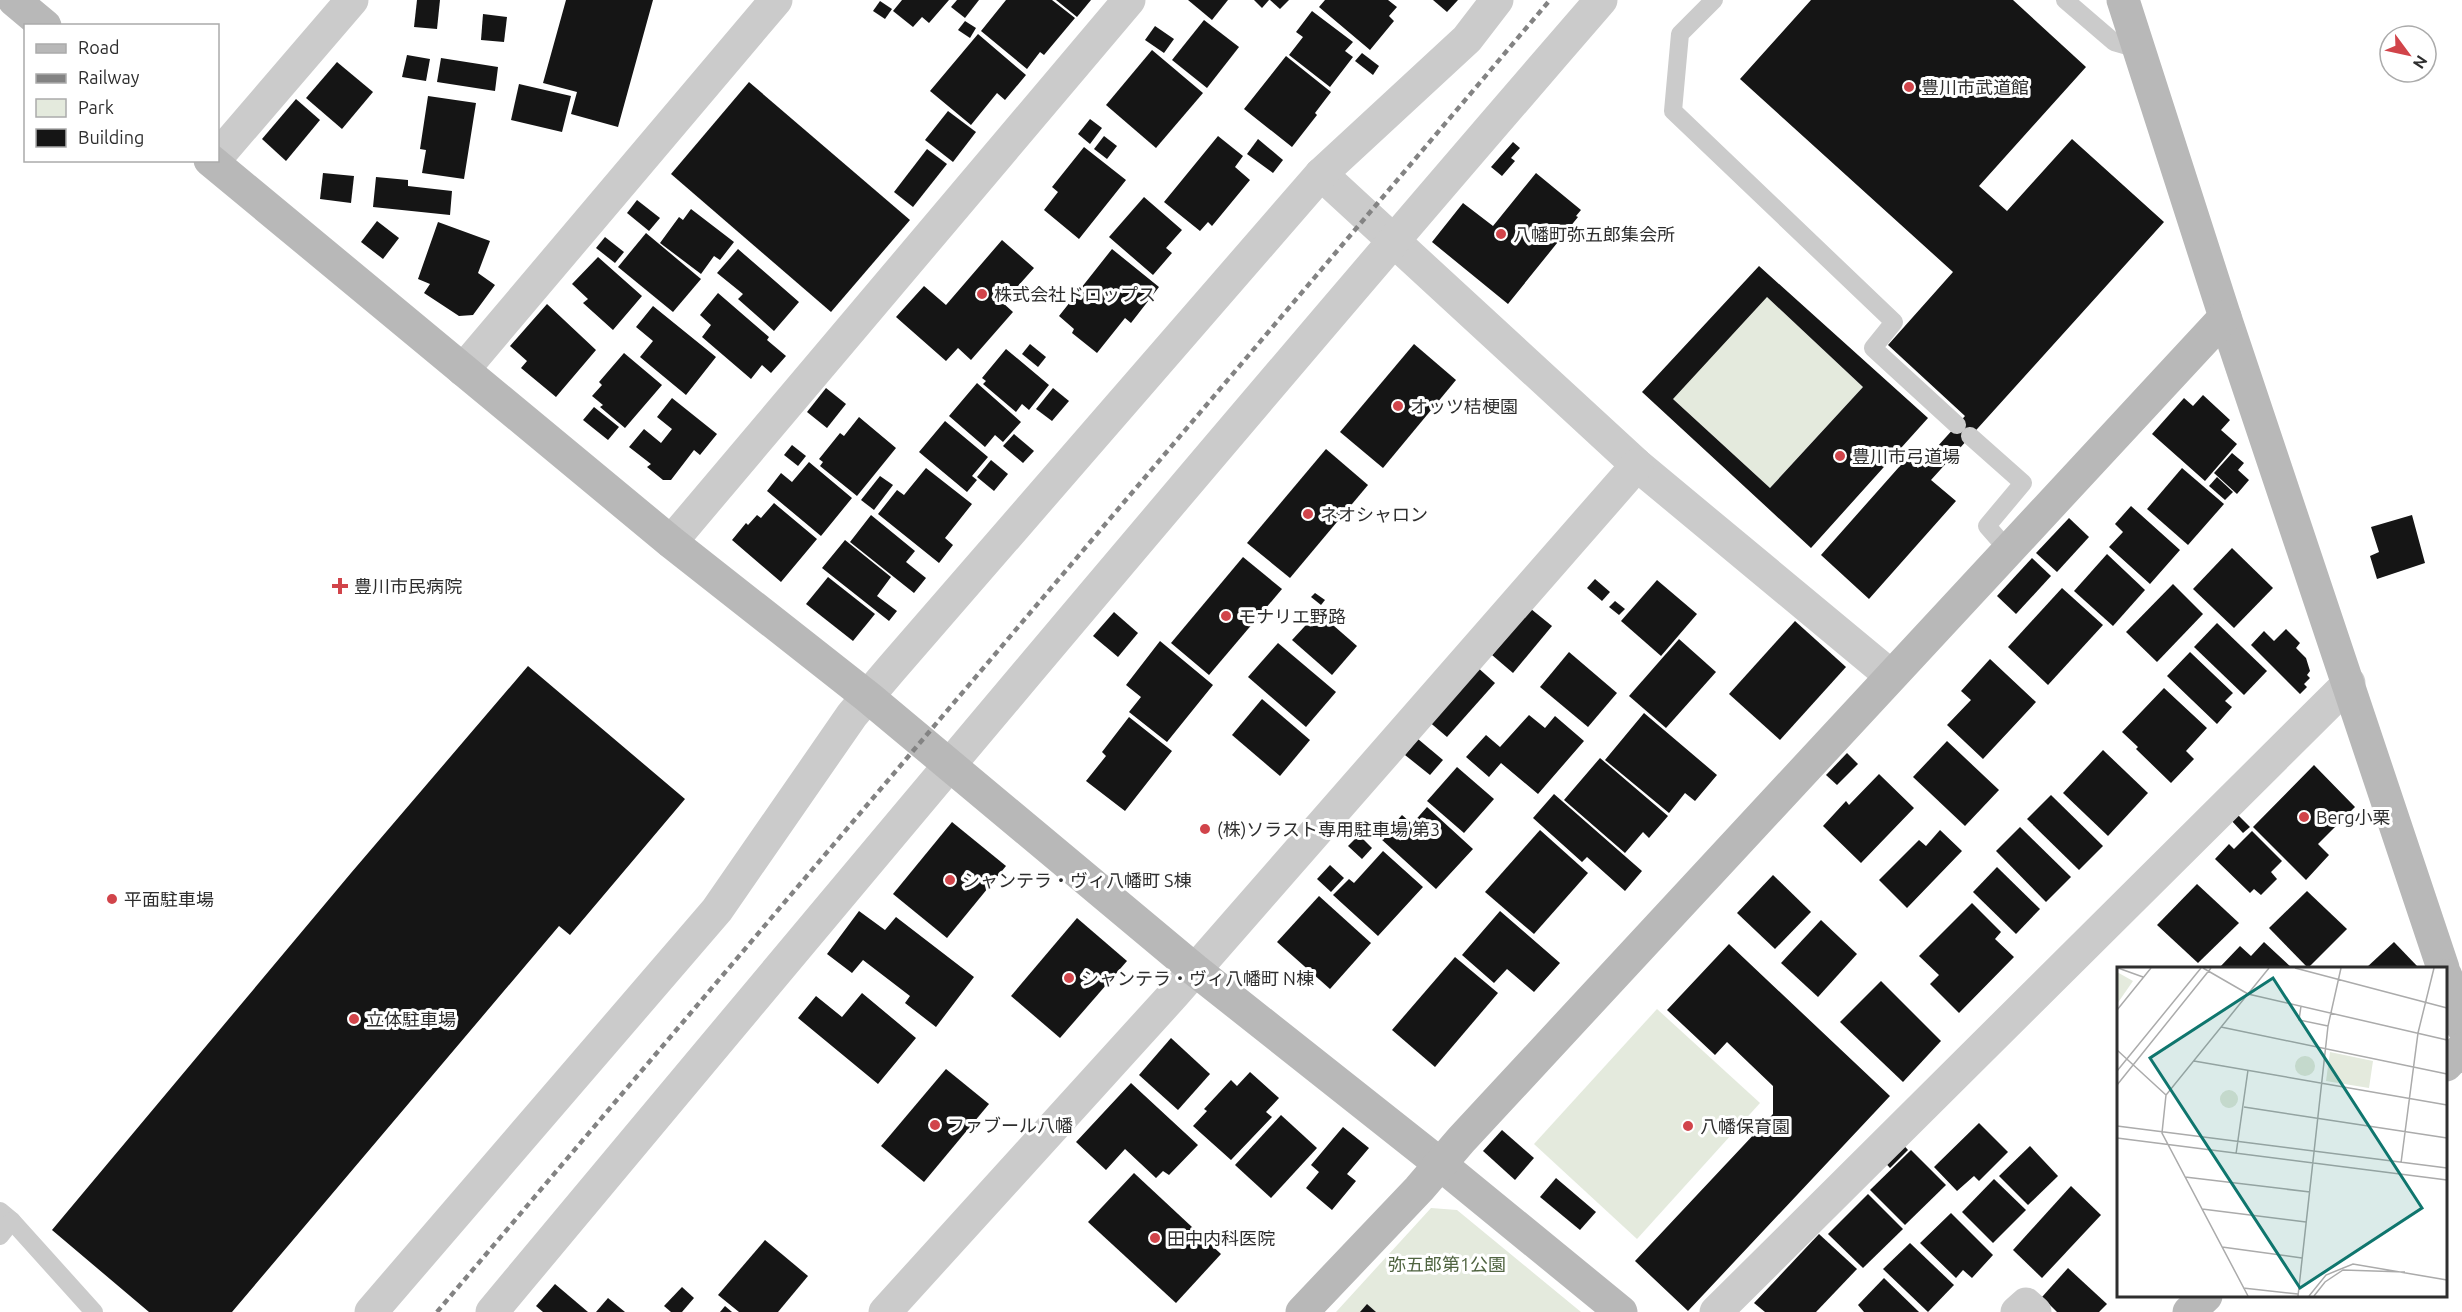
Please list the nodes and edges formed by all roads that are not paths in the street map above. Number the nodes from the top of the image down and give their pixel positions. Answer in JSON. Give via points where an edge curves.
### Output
{"nodes":[{"id":1,"x":14,"y":0,"type":"edge"},
{"id":2,"x":352,"y":0,"type":"edge"},
{"id":3,"x":776,"y":0,"type":"edge"},
{"id":4,"x":1129,"y":0,"type":"edge"},
{"id":5,"x":1497,"y":0,"type":"edge"},
{"id":6,"x":1601,"y":0,"type":"edge"},
{"id":7,"x":1714,"y":0,"type":"edge"},
{"id":8,"x":2066,"y":0,"type":"edge"},
{"id":9,"x":2123,"y":0,"type":"edge"},
{"id":10,"x":43,"y":24,"type":"edge"},
{"id":11,"x":2138,"y":49,"type":"junction"},
{"id":12,"x":219,"y":154,"type":"edge"},
{"id":13,"x":216,"y":162,"type":"edge"},
{"id":14,"x":1321,"y":174,"type":"junction"},
{"id":15,"x":1393,"y":241,"type":"junction"},
{"id":16,"x":2225,"y":317,"type":"junction"},
{"id":17,"x":464,"y":370,"type":"junction"},
{"id":18,"x":1637,"y":465,"type":"junction"},
{"id":19,"x":671,"y":542,"type":"junction"},
{"id":20,"x":2008,"y":550,"type":"junction"},
{"id":21,"x":1891,"y":676,"type":"junction"},
{"id":22,"x":2349,"y":683,"type":"junction"},
{"id":23,"x":868,"y":697,"type":"junction"},
{"id":24,"x":949,"y":764,"type":"junction"},
{"id":25,"x":2442,"y":967,"type":"edge"},
{"id":26,"x":1195,"y":970,"type":"junction"},
{"id":27,"x":2447,"y":982,"type":"edge"},
{"id":28,"x":2462,"y":1026,"type":"edge"},
{"id":29,"x":2462,"y":1049,"type":"edge"},
{"id":30,"x":2447,"y":1063,"type":"edge"},
{"id":31,"x":1440,"y":1164,"type":"junction"},
{"id":32,"x":6,"y":1216,"type":"edge"},
{"id":33,"x":0,"y":1236,"type":"edge"},
{"id":34,"x":2205,"y":1297,"type":"edge"},
{"id":35,"x":94,"y":1312,"type":"edge"},
{"id":36,"x":371,"y":1312,"type":"edge"},
{"id":37,"x":492,"y":1312,"type":"edge"},
{"id":38,"x":885,"y":1312,"type":"edge"},
{"id":39,"x":1302,"y":1312,"type":"edge"},
{"id":40,"x":1621,"y":1312,"type":"edge"},
{"id":41,"x":1716,"y":1312,"type":"edge"},
{"id":42,"x":2017,"y":1312,"type":"edge"},
{"id":43,"x":2035,"y":1312,"type":"edge"},
{"id":44,"x":2189,"y":1312,"type":"edge"}],
"edges":[{"from":1,"to":10,"type":"street"},
{"from":2,"to":12,"type":"street"},
{"from":3,"to":17,"type":"street"},
{"from":4,"to":19,"type":"street"},
{"from":5,"to":14,"type":"street","via":[[1467,39]]},
{"from":6,"to":15,"type":"street"},
{"from":7,"to":20,"type":"lane","via":[[1680,34],[1673,111],[1894,322],[1873,348],[2023,483],[1987,526]]},
{"from":8,"to":11,"type":"lane","via":[[2114,42]]},
{"from":9,"to":11,"type":"street"},
{"from":11,"to":16,"type":"street"},
{"from":13,"to":17,"type":"street"},
{"from":14,"to":15,"type":"street"},
{"from":14,"to":23,"type":"street"},
{"from":15,"to":18,"type":"street"},
{"from":15,"to":24,"type":"street"},
{"from":16,"to":20,"type":"street"},
{"from":16,"to":22,"type":"street"},
{"from":17,"to":19,"type":"street"},
{"from":18,"to":21,"type":"street"},
{"from":18,"to":26,"type":"street"},
{"from":19,"to":23,"type":"street"},
{"from":20,"to":21,"type":"street"},
{"from":21,"to":31,"type":"street"},
{"from":22,"to":25,"type":"street"},
{"from":22,"to":41,"type":"street"},
{"from":23,"to":24,"type":"street"},
{"from":23,"to":36,"type":"street","via":[[717,910]]},
{"from":24,"to":26,"type":"street"},
{"from":24,"to":37,"type":"street"},
{"from":26,"to":31,"type":"street"},
{"from":26,"to":38,"type":"street"},
{"from":27,"to":28,"type":"street"},
{"from":29,"to":30,"type":"street"},
{"from":31,"to":39,"type":"street"},
{"from":31,"to":40,"type":"street"},
{"from":32,"to":33,"type":"lane"},
{"from":32,"to":35,"type":"lane"},
{"from":34,"to":44,"type":"street"},
{"from":42,"to":43,"type":"street","via":[[2026,1304]]}]}
